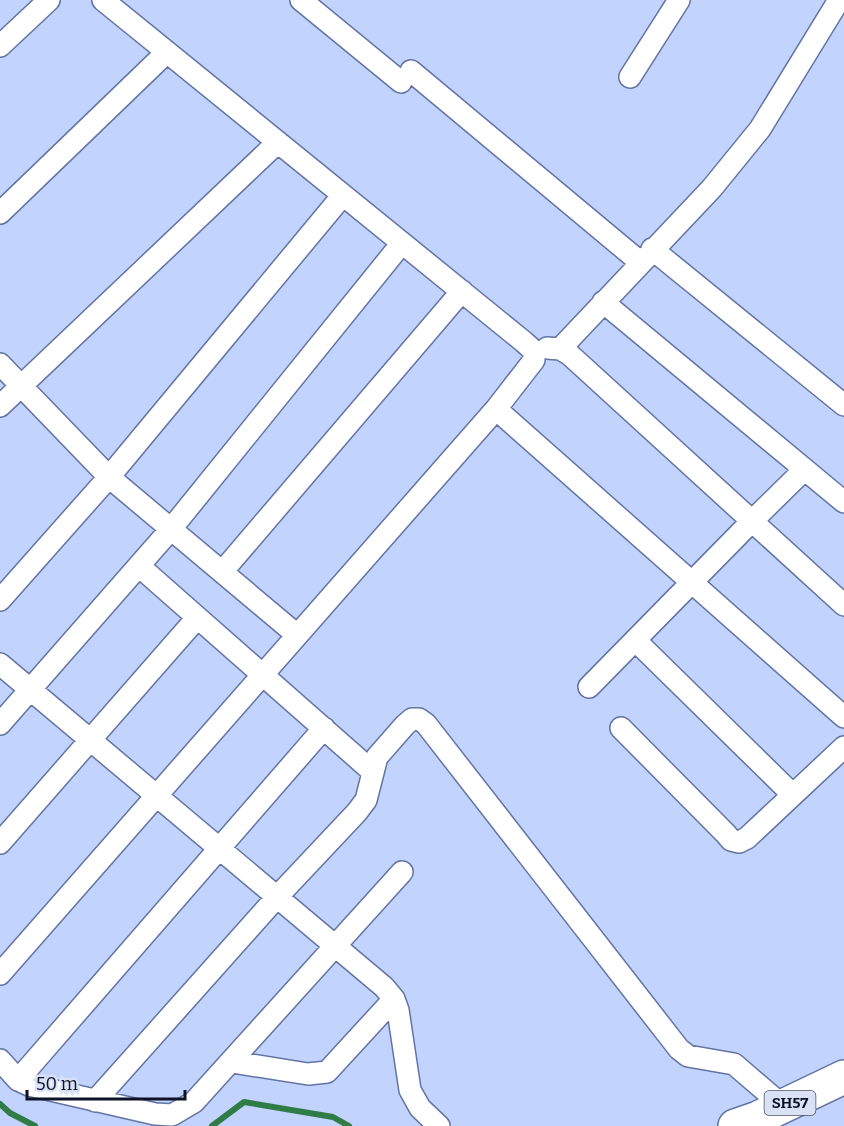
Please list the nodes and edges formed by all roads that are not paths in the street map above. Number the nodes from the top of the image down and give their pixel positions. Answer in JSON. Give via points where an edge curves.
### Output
{"nodes":[{"id":1,"x":49,"y":0,"type":"edge"},
{"id":2,"x":104,"y":0,"type":"edge"},
{"id":3,"x":301,"y":0,"type":"edge"},
{"id":4,"x":679,"y":0,"type":"edge"},
{"id":5,"x":839,"y":0,"type":"edge"},
{"id":6,"x":0,"y":46,"type":"edge"},
{"id":7,"x":167,"y":52,"type":"junction"},
{"id":8,"x":630,"y":77,"type":"dead end"},
{"id":9,"x":278,"y":142,"type":"junction"},
{"id":10,"x":344,"y":195,"type":"junction"},
{"id":11,"x":0,"y":213,"type":"edge"},
{"id":12,"x":402,"y":243,"type":"junction"},
{"id":13,"x":646,"y":255,"type":"junction"},
{"id":14,"x":462,"y":291,"type":"junction"},
{"id":15,"x":603,"y":302,"type":"junction"},
{"id":16,"x":560,"y":349,"type":"junction"},
{"id":17,"x":534,"y":351,"type":"junction"},
{"id":18,"x":0,"y":364,"type":"edge"},
{"id":19,"x":22,"y":386,"type":"junction"},
{"id":20,"x":844,"y":405,"type":"edge"},
{"id":21,"x":0,"y":406,"type":"edge"},
{"id":22,"x":496,"y":409,"type":"junction"},
{"id":23,"x":804,"y":470,"type":"junction"},
{"id":24,"x":109,"y":477,"type":"junction"},
{"id":25,"x":844,"y":502,"type":"edge"},
{"id":26,"x":752,"y":521,"type":"junction"},
{"id":27,"x":171,"y":529,"type":"junction"},
{"id":28,"x":139,"y":566,"type":"junction"},
{"id":29,"x":222,"y":572,"type":"junction"},
{"id":30,"x":691,"y":582,"type":"junction"},
{"id":31,"x":0,"y":600,"type":"edge"},
{"id":32,"x":844,"y":605,"type":"edge"},
{"id":33,"x":197,"y":618,"type":"junction"},
{"id":34,"x":297,"y":635,"type":"junction"},
{"id":35,"x":635,"y":640,"type":"junction"},
{"id":36,"x":0,"y":664,"type":"edge"},
{"id":37,"x":263,"y":674,"type":"junction"},
{"id":38,"x":590,"y":687,"type":"dead end"},
{"id":39,"x":30,"y":689,"type":"junction"},
{"id":40,"x":844,"y":717,"type":"edge"},
{"id":41,"x":0,"y":724,"type":"edge"},
{"id":42,"x":324,"y":728,"type":"junction"},
{"id":43,"x":621,"y":728,"type":"dead end"},
{"id":44,"x":90,"y":740,"type":"junction"},
{"id":45,"x":844,"y":747,"type":"edge"},
{"id":46,"x":373,"y":772,"type":"junction"},
{"id":47,"x":793,"y":795,"type":"junction"},
{"id":48,"x":156,"y":796,"type":"junction"},
{"id":49,"x":0,"y":843,"type":"edge"},
{"id":50,"x":219,"y":848,"type":"junction"},
{"id":51,"x":402,"y":872,"type":"dead end"},
{"id":52,"x":277,"y":897,"type":"junction"},
{"id":53,"x":336,"y":947,"type":"junction"},
{"id":54,"x":0,"y":974,"type":"edge"},
{"id":55,"x":394,"y":999,"type":"junction"},
{"id":56,"x":0,"y":1060,"type":"edge"},
{"id":57,"x":232,"y":1062,"type":"junction"},
{"id":58,"x":844,"y":1077,"type":"edge"},
{"id":59,"x":18,"y":1080,"type":"junction"},
{"id":60,"x":95,"y":1101,"type":"junction"},
{"id":61,"x":783,"y":1106,"type":"junction"},
{"id":62,"x":439,"y":1126,"type":"edge"},
{"id":63,"x":735,"y":1126,"type":"edge"}],
"edges":[{"from":1,"to":6,"type":"street"},
{"from":2,"to":7,"type":"street"},
{"from":3,"to":13,"type":"street"},
{"from":4,"to":8,"type":"street"},
{"from":5,"to":13,"type":"street","via":[[760,129],[712,188]]},
{"from":7,"to":9,"type":"street"},
{"from":7,"to":11,"type":"street"},
{"from":9,"to":10,"type":"street"},
{"from":9,"to":19,"type":"street"},
{"from":10,"to":12,"type":"street"},
{"from":10,"to":24,"type":"street"},
{"from":12,"to":14,"type":"street"},
{"from":12,"to":27,"type":"street"},
{"from":13,"to":15,"type":"street"},
{"from":13,"to":20,"type":"street"},
{"from":14,"to":17,"type":"street"},
{"from":14,"to":29,"type":"street"},
{"from":15,"to":16,"type":"street"},
{"from":15,"to":23,"type":"street"},
{"from":16,"to":17,"type":"street"},
{"from":16,"to":26,"type":"street"},
{"from":17,"to":22,"type":"street","via":[[529,368]]},
{"from":18,"to":19,"type":"street"},
{"from":19,"to":21,"type":"street"},
{"from":19,"to":24,"type":"street"},
{"from":22,"to":30,"type":"street"},
{"from":22,"to":34,"type":"street"},
{"from":23,"to":25,"type":"street"},
{"from":23,"to":26,"type":"street"},
{"from":24,"to":27,"type":"street"},
{"from":24,"to":31,"type":"street"},
{"from":26,"to":30,"type":"street"},
{"from":26,"to":32,"type":"street"},
{"from":27,"to":28,"type":"street"},
{"from":27,"to":29,"type":"street"},
{"from":28,"to":33,"type":"street"},
{"from":28,"to":39,"type":"street"},
{"from":29,"to":34,"type":"street"},
{"from":30,"to":35,"type":"street"},
{"from":30,"to":40,"type":"street"},
{"from":33,"to":37,"type":"street"},
{"from":33,"to":44,"type":"street"},
{"from":34,"to":37,"type":"street"},
{"from":35,"to":38,"type":"street"},
{"from":35,"to":47,"type":"street"},
{"from":36,"to":39,"type":"street"},
{"from":37,"to":42,"type":"street"},
{"from":37,"to":48,"type":"street"},
{"from":39,"to":41,"type":"street"},
{"from":39,"to":44,"type":"street"},
{"from":42,"to":46,"type":"street"},
{"from":42,"to":50,"type":"street"},
{"from":43,"to":47,"type":"street","via":[[732,840],[747,838]]},
{"from":44,"to":48,"type":"street"},
{"from":44,"to":49,"type":"street"},
{"from":45,"to":47,"type":"street"},
{"from":46,"to":52,"type":"street","via":[[366,800],[357,812]]},
{"from":46,"to":61,"type":"street","via":[[377,757],[405,725],[412,719],[426,724],[679,1049],[688,1056],[734,1064]]},
{"from":48,"to":50,"type":"street"},
{"from":48,"to":54,"type":"street"},
{"from":50,"to":52,"type":"street"},
{"from":50,"to":59,"type":"street"},
{"from":51,"to":53,"type":"street"},
{"from":52,"to":53,"type":"street"},
{"from":52,"to":60,"type":"street"},
{"from":53,"to":55,"type":"street"},
{"from":53,"to":57,"type":"street"},
{"from":55,"to":57,"type":"street","via":[[327,1072],[308,1074]]},
{"from":55,"to":62,"type":"street","via":[[410,1090],[420,1108]]},
{"from":56,"to":59,"type":"street"},
{"from":57,"to":60,"type":"street","via":[[194,1102],[172,1115]]},
{"from":58,"to":61,"type":"main road","number":"SH57"},
{"from":59,"to":60,"type":"street"},
{"from":61,"to":63,"type":"main road","number":"SH57"}]}
